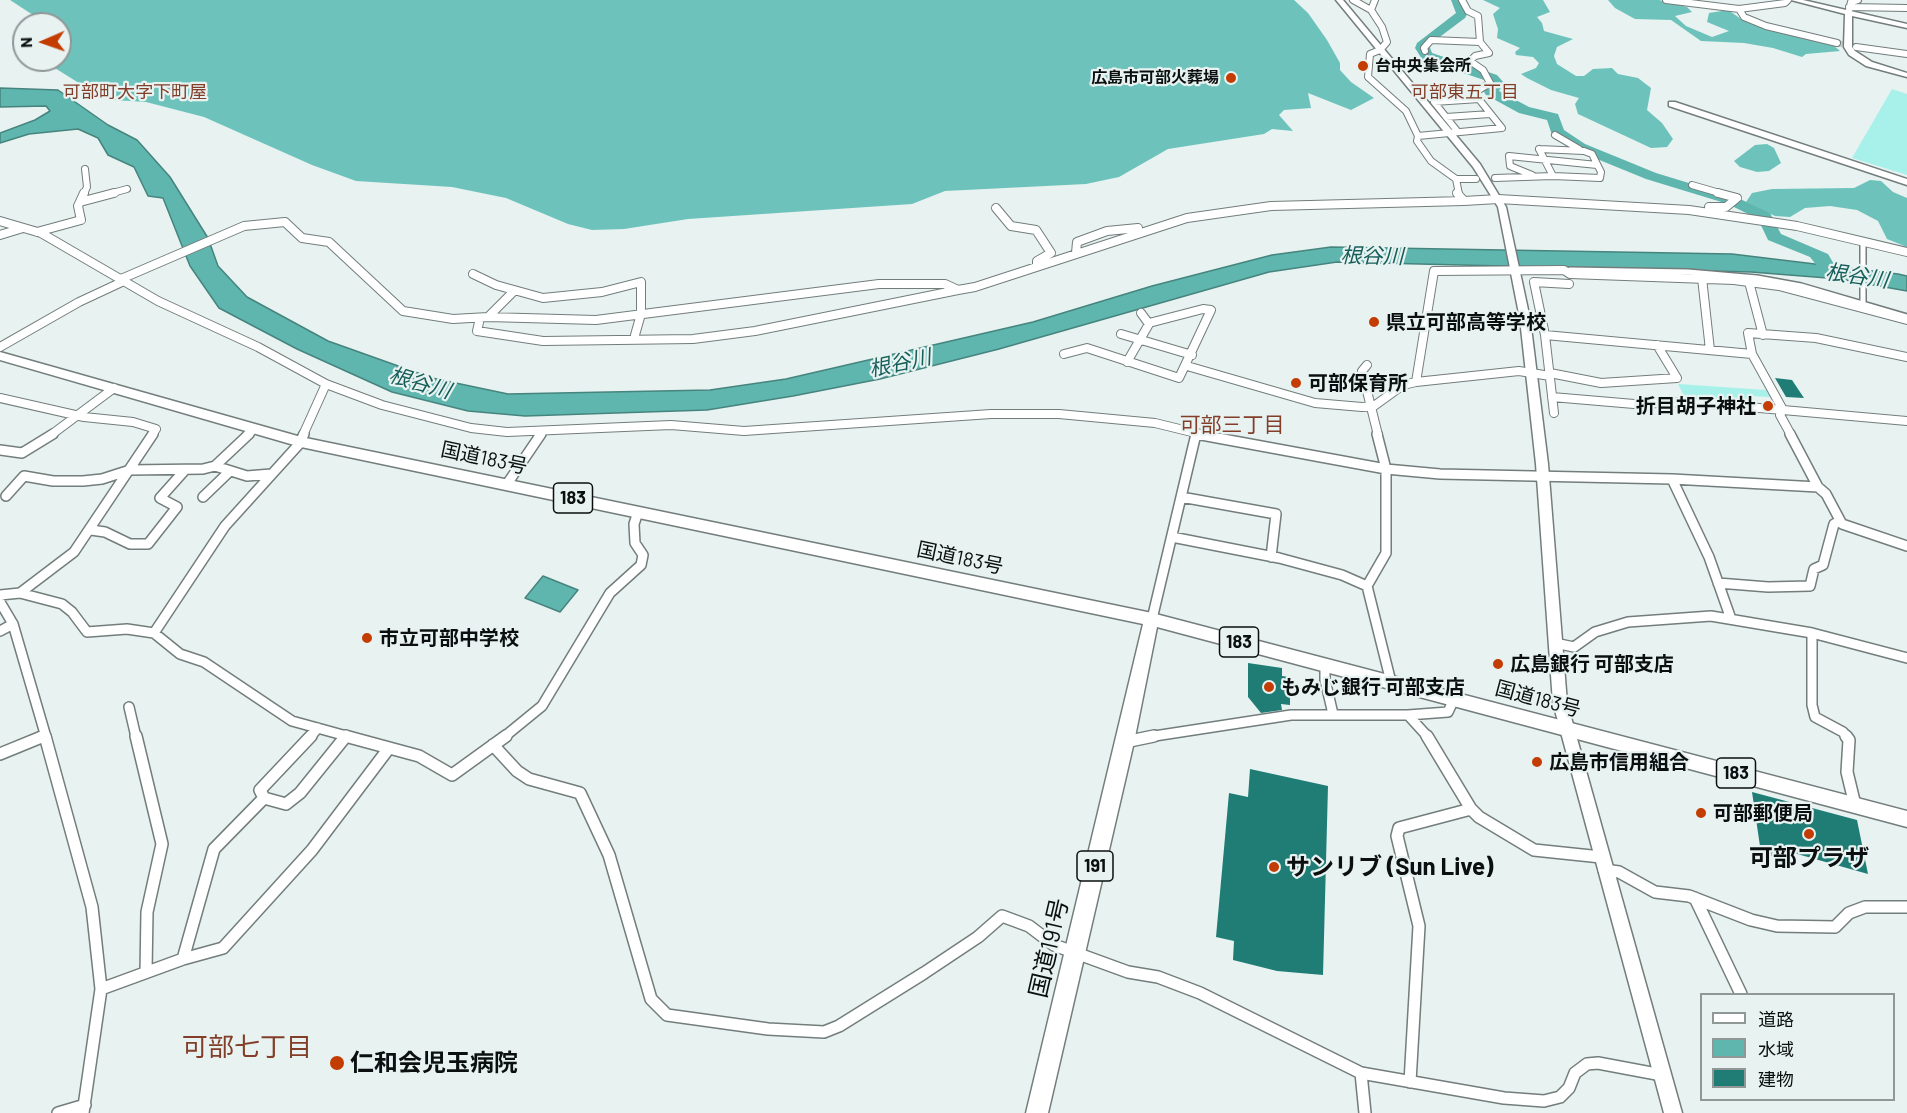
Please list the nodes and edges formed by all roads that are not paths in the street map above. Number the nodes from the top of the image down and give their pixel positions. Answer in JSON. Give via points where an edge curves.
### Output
{"nodes":[{"id":1,"x":1339,"y":0,"type":"edge"},
{"id":2,"x":1353,"y":0,"type":"edge"},
{"id":3,"x":1375,"y":0,"type":"edge"},
{"id":4,"x":1462,"y":0,"type":"edge"},
{"id":5,"x":1666,"y":0,"type":"edge"},
{"id":6,"x":1788,"y":0,"type":"edge"},
{"id":7,"x":1794,"y":0,"type":"edge"},
{"id":8,"x":1858,"y":0,"type":"edge"},
{"id":9,"x":1682,"y":2,"type":"edge"},
{"id":10,"x":1907,"y":8,"type":"edge"},
{"id":11,"x":1738,"y":9,"type":"junction"},
{"id":12,"x":1371,"y":10,"type":"junction"},
{"id":13,"x":1849,"y":10,"type":"junction"},
{"id":14,"x":1907,"y":26,"type":"edge"},
{"id":15,"x":1480,"y":42,"type":"junction"},
{"id":16,"x":1837,"y":44,"type":"tunnel mouth"},
{"id":17,"x":1856,"y":47,"type":"tunnel mouth"},
{"id":18,"x":1380,"y":50,"type":"junction"},
{"id":19,"x":1425,"y":51,"type":"dead end"},
{"id":20,"x":1907,"y":54,"type":"edge"},
{"id":21,"x":1907,"y":75,"type":"edge"},
{"id":22,"x":1479,"y":99,"type":"junction"},
{"id":23,"x":1671,"y":104,"type":"dead end"},
{"id":24,"x":1490,"y":114,"type":"junction"},
{"id":25,"x":1446,"y":117,"type":"junction"},
{"id":26,"x":1454,"y":133,"type":"junction"},
{"id":27,"x":1555,"y":135,"type":"dead end"},
{"id":28,"x":1418,"y":136,"type":"junction"},
{"id":29,"x":1584,"y":151,"type":"junction"},
{"id":30,"x":1545,"y":161,"type":"junction"},
{"id":31,"x":1597,"y":165,"type":"junction"},
{"id":32,"x":85,"y":169,"type":"dead end"},
{"id":33,"x":1532,"y":175,"type":"junction"},
{"id":34,"x":1553,"y":176,"type":"junction"},
{"id":35,"x":1495,"y":178,"type":"dead end"},
{"id":36,"x":1456,"y":179,"type":"junction"},
{"id":37,"x":1476,"y":179,"type":"dead end"},
{"id":38,"x":1907,"y":182,"type":"edge"},
{"id":39,"x":1692,"y":185,"type":"dead end"},
{"id":40,"x":127,"y":189,"type":"dead end"},
{"id":41,"x":1464,"y":201,"type":"junction"},
{"id":42,"x":80,"y":202,"type":"junction"},
{"id":43,"x":1500,"y":203,"type":"junction"},
{"id":44,"x":1599,"y":206,"type":"junction"},
{"id":45,"x":996,"y":208,"type":"dead end"},
{"id":46,"x":0,"y":221,"type":"edge"},
{"id":47,"x":24,"y":228,"type":"junction"},
{"id":48,"x":37,"y":232,"type":"junction"},
{"id":49,"x":0,"y":236,"type":"edge"},
{"id":50,"x":1863,"y":242,"type":"junction"},
{"id":51,"x":1907,"y":252,"type":"edge"},
{"id":52,"x":1037,"y":266,"type":"junction"},
{"id":53,"x":1516,"y":268,"type":"junction"},
{"id":54,"x":1564,"y":270,"type":"junction"},
{"id":55,"x":473,"y":274,"type":"dead end"},
{"id":56,"x":1702,"y":278,"type":"junction"},
{"id":57,"x":122,"y":280,"type":"junction"},
{"id":58,"x":1749,"y":282,"type":"junction"},
{"id":59,"x":924,"y":283,"type":"junction"},
{"id":60,"x":1569,"y":284,"type":"dead end"},
{"id":61,"x":958,"y":290,"type":"junction"},
{"id":62,"x":514,"y":291,"type":"junction"},
{"id":63,"x":924,"y":292,"type":"dead end"},
{"id":64,"x":1863,"y":301,"type":"junction"},
{"id":65,"x":1141,"y":313,"type":"dead end"},
{"id":66,"x":641,"y":314,"type":"junction"},
{"id":67,"x":484,"y":317,"type":"junction"},
{"id":68,"x":1907,"y":318,"type":"edge"},
{"id":69,"x":1149,"y":323,"type":"junction"},
{"id":70,"x":1121,"y":334,"type":"dead end"},
{"id":71,"x":635,"y":335,"type":"dead end"},
{"id":72,"x":1545,"y":335,"type":"junction"},
{"id":73,"x":1763,"y":335,"type":"junction"},
{"id":74,"x":1140,"y":339,"type":"junction"},
{"id":75,"x":1657,"y":345,"type":"junction"},
{"id":76,"x":0,"y":347,"type":"edge"},
{"id":77,"x":1710,"y":351,"type":"junction"},
{"id":78,"x":1064,"y":354,"type":"dead end"},
{"id":79,"x":1752,"y":354,"type":"junction"},
{"id":80,"x":1191,"y":355,"type":"junction"},
{"id":81,"x":0,"y":356,"type":"edge"},
{"id":82,"x":1907,"y":357,"type":"edge"},
{"id":83,"x":1127,"y":362,"type":"junction"},
{"id":84,"x":1367,"y":365,"type":"dead end"},
{"id":85,"x":1187,"y":366,"type":"junction"},
{"id":86,"x":1531,"y":372,"type":"junction"},
{"id":87,"x":1550,"y":374,"type":"junction"},
{"id":88,"x":1416,"y":382,"type":"junction"},
{"id":89,"x":326,"y":384,"type":"junction"},
{"id":90,"x":114,"y":388,"type":"junction"},
{"id":91,"x":1552,"y":397,"type":"junction"},
{"id":92,"x":0,"y":398,"type":"edge"},
{"id":93,"x":1370,"y":406,"type":"junction"},
{"id":94,"x":1783,"y":410,"type":"junction"},
{"id":95,"x":1554,"y":413,"type":"dead end"},
{"id":96,"x":80,"y":414,"type":"junction"},
{"id":97,"x":1907,"y":421,"type":"edge"},
{"id":98,"x":253,"y":430,"type":"junction"},
{"id":99,"x":542,"y":432,"type":"junction"},
{"id":100,"x":1196,"y":434,"type":"junction"},
{"id":101,"x":301,"y":442,"type":"junction"},
{"id":102,"x":0,"y":450,"type":"edge"},
{"id":103,"x":214,"y":466,"type":"junction"},
{"id":104,"x":1386,"y":469,"type":"junction"},
{"id":105,"x":130,"y":470,"type":"junction"},
{"id":106,"x":185,"y":470,"type":"junction"},
{"id":107,"x":229,"y":472,"type":"junction"},
{"id":108,"x":271,"y":474,"type":"junction"},
{"id":109,"x":1544,"y":477,"type":"junction"},
{"id":110,"x":1672,"y":479,"type":"junction"},
{"id":111,"x":507,"y":484,"type":"junction"},
{"id":112,"x":1818,"y":487,"type":"junction"},
{"id":113,"x":6,"y":496,"type":"dead end"},
{"id":114,"x":203,"y":497,"type":"dead end"},
{"id":115,"x":1181,"y":498,"type":"junction"},
{"id":116,"x":638,"y":512,"type":"junction"},
{"id":117,"x":1839,"y":522,"type":"junction"},
{"id":118,"x":91,"y":530,"type":"junction"},
{"id":119,"x":1172,"y":537,"type":"junction"},
{"id":120,"x":1907,"y":546,"type":"edge"},
{"id":121,"x":1271,"y":557,"type":"junction"},
{"id":122,"x":1718,"y":583,"type":"junction"},
{"id":123,"x":1367,"y":586,"type":"junction"},
{"id":124,"x":20,"y":593,"type":"junction"},
{"id":125,"x":0,"y":595,"type":"edge"},
{"id":126,"x":0,"y":602,"type":"edge"},
{"id":127,"x":1152,"y":619,"type":"junction"},
{"id":128,"x":1731,"y":619,"type":"junction"},
{"id":129,"x":14,"y":624,"type":"junction"},
{"id":130,"x":0,"y":631,"type":"edge"},
{"id":131,"x":154,"y":633,"type":"junction"},
{"id":132,"x":1812,"y":633,"type":"junction"},
{"id":133,"x":1555,"y":643,"type":"junction"},
{"id":134,"x":1907,"y":658,"type":"edge"},
{"id":135,"x":1325,"y":665,"type":"junction"},
{"id":136,"x":1391,"y":682,"type":"junction"},
{"id":137,"x":1454,"y":699,"type":"junction"},
{"id":138,"x":129,"y":707,"type":"dead end"},
{"id":139,"x":1333,"y":714,"type":"junction"},
{"id":140,"x":1408,"y":715,"type":"junction"},
{"id":141,"x":318,"y":728,"type":"junction"},
{"id":142,"x":1565,"y":728,"type":"junction"},
{"id":143,"x":45,"y":735,"type":"junction"},
{"id":144,"x":346,"y":736,"type":"junction"},
{"id":145,"x":1125,"y":742,"type":"junction"},
{"id":146,"x":492,"y":745,"type":"junction"},
{"id":147,"x":390,"y":748,"type":"junction"},
{"id":148,"x":0,"y":754,"type":"edge"},
{"id":149,"x":264,"y":798,"type":"junction"},
{"id":150,"x":1855,"y":805,"type":"junction"},
{"id":151,"x":1471,"y":810,"type":"junction"},
{"id":152,"x":1907,"y":819,"type":"edge"},
{"id":153,"x":1603,"y":863,"type":"junction"},
{"id":154,"x":1695,"y":898,"type":"junction"},
{"id":155,"x":1907,"y":907,"type":"edge"},
{"id":156,"x":1074,"y":952,"type":"junction"},
{"id":157,"x":183,"y":959,"type":"junction"},
{"id":158,"x":146,"y":972,"type":"junction"},
{"id":159,"x":101,"y":989,"type":"junction"},
{"id":160,"x":1741,"y":993,"type":"edge"},
{"id":161,"x":1361,"y":1073,"type":"junction"},
{"id":162,"x":1662,"y":1075,"type":"junction"},
{"id":163,"x":1410,"y":1082,"type":"junction"},
{"id":164,"x":84,"y":1109,"type":"edge"},
{"id":165,"x":58,"y":1113,"type":"edge"},
{"id":166,"x":1037,"y":1113,"type":"edge"},
{"id":167,"x":1365,"y":1113,"type":"edge"},
{"id":168,"x":1673,"y":1113,"type":"edge"}],
"edges":[{"from":1,"to":18,"type":"street"},
{"from":2,"to":12,"type":"street"},
{"from":3,"to":12,"type":"street"},
{"from":4,"to":15,"type":"street","via":[[1468,11],[1478,16]]},
{"from":5,"to":9,"type":"street"},
{"from":6,"to":11,"type":"street"},
{"from":7,"to":13,"type":"street"},
{"from":8,"to":13,"type":"street","via":[[1851,2]]},
{"from":9,"to":11,"type":"street"},
{"from":10,"to":13,"type":"street"},
{"from":11,"to":16,"type":"street","via":[[1744,17],[1766,26]]},
{"from":12,"to":18,"type":"street","via":[[1387,42]]},
{"from":13,"to":14,"type":"street"},
{"from":13,"to":21,"type":"street","via":[[1848,47],[1852,53]]},
{"from":15,"to":19,"type":"street","via":[[1431,40]]},
{"from":15,"to":22,"type":"street","via":[[1490,53],[1470,61],[1490,83],[1474,93]]},
{"from":17,"to":20,"type":"street"},
{"from":18,"to":26,"type":"street"},
{"from":18,"to":28,"type":"street","via":[[1371,54],[1368,77],[1406,111]]},
{"from":22,"to":24,"type":"street"},
{"from":22,"to":25,"type":"street","via":[[1434,102]]},
{"from":23,"to":38,"type":"street"},
{"from":24,"to":25,"type":"street"},
{"from":24,"to":26,"type":"street","via":[[1502,128]]},
{"from":25,"to":26,"type":"street"},
{"from":26,"to":28,"type":"street"},
{"from":26,"to":43,"type":"street"},
{"from":27,"to":29,"type":"street"},
{"from":28,"to":36,"type":"street","via":[[1416,141],[1431,160]]},
{"from":29,"to":30,"type":"street","via":[[1539,149]]},
{"from":29,"to":31,"type":"street","via":[[1592,154]]},
{"from":30,"to":31,"type":"street"},
{"from":30,"to":33,"type":"street","via":[[1509,156],[1510,166]]},
{"from":30,"to":34,"type":"street"},
{"from":31,"to":34,"type":"street","via":[[1600,178]]},
{"from":32,"to":42,"type":"street","via":[[87,187]]},
{"from":33,"to":34,"type":"street"},
{"from":33,"to":35,"type":"street"},
{"from":36,"to":37,"type":"street"},
{"from":36,"to":41,"type":"street","via":[[1457,192]]},
{"from":39,"to":44,"type":"street","via":[[1737,198],[1716,207],[1647,202]]},
{"from":40,"to":42,"type":"street"},
{"from":41,"to":43,"type":"street"},
{"from":41,"to":52,"type":"street","via":[[1270,206],[1187,218],[1097,235],[1077,242],[1076,253]]},
{"from":42,"to":48,"type":"street","via":[[81,220]]},
{"from":43,"to":44,"type":"street"},
{"from":43,"to":53,"type":"street"},
{"from":44,"to":50,"type":"street","via":[[1689,210],[1763,220]]},
{"from":45,"to":52,"type":"street","via":[[1011,226],[1036,230],[1051,253],[1037,261]]},
{"from":46,"to":47,"type":"street"},
{"from":47,"to":48,"type":"street"},
{"from":47,"to":49,"type":"street"},
{"from":48,"to":57,"type":"street"},
{"from":50,"to":51,"type":"street"},
{"from":50,"to":64,"type":"street"},
{"from":52,"to":61,"type":"street"},
{"from":53,"to":54,"type":"street"},
{"from":53,"to":86,"type":"street"},
{"from":53,"to":88,"type":"street","via":[[1434,271]]},
{"from":54,"to":56,"type":"street"},
{"from":54,"to":64,"type":"street","via":[[1726,274]]},
{"from":55,"to":62,"type":"street"},
{"from":56,"to":58,"type":"street"},
{"from":56,"to":77,"type":"street"},
{"from":57,"to":67,"type":"street","via":[[244,226],[285,222],[302,238],[329,242],[403,311],[453,319]]},
{"from":57,"to":76,"type":"street"},
{"from":57,"to":89,"type":"street"},
{"from":58,"to":68,"type":"street"},
{"from":58,"to":73,"type":"street"},
{"from":59,"to":61,"type":"street","via":[[945,284]]},
{"from":59,"to":63,"type":"street"},
{"from":59,"to":66,"type":"street","via":[[879,284]]},
{"from":60,"to":72,"type":"street","via":[[1534,282]]},
{"from":61,"to":67,"type":"street","via":[[755,331],[693,339],[543,341],[477,332]]},
{"from":62,"to":66,"type":"street","via":[[543,298],[602,292],[641,282]]},
{"from":62,"to":67,"type":"street"},
{"from":64,"to":68,"type":"street"},
{"from":65,"to":69,"type":"street"},
{"from":66,"to":67,"type":"street","via":[[596,320]]},
{"from":66,"to":71,"type":"street"},
{"from":69,"to":74,"type":"street"},
{"from":69,"to":80,"type":"street","via":[[1211,310]]},
{"from":70,"to":74,"type":"street"},
{"from":72,"to":75,"type":"street"},
{"from":72,"to":87,"type":"street"},
{"from":73,"to":79,"type":"street","via":[[1748,333]]},
{"from":73,"to":82,"type":"street","via":[[1816,338]]},
{"from":74,"to":80,"type":"street"},
{"from":74,"to":83,"type":"street"},
{"from":75,"to":77,"type":"street"},
{"from":75,"to":87,"type":"street","via":[[1677,378],[1601,383]]},
{"from":77,"to":79,"type":"street"},
{"from":78,"to":83,"type":"street","via":[[1088,348]]},
{"from":79,"to":94,"type":"street"},
{"from":80,"to":85,"type":"street"},
{"from":81,"to":90,"type":"highway","name":"国道183号","number":"183"},
{"from":83,"to":85,"type":"street","via":[[1173,378],[1179,378]]},
{"from":84,"to":93,"type":"street","via":[[1362,370]]},
{"from":85,"to":93,"type":"street","via":[[1315,403]]},
{"from":86,"to":87,"type":"street"},
{"from":86,"to":88,"type":"street"},
{"from":86,"to":109,"type":"street"},
{"from":87,"to":91,"type":"street"},
{"from":88,"to":93,"type":"street","via":[[1403,385]]},
{"from":89,"to":99,"type":"street","via":[[382,405],[471,428]]},
{"from":89,"to":101,"type":"street"},
{"from":90,"to":96,"type":"street"},
{"from":90,"to":98,"type":"highway","name":"国道183号","number":"183"},
{"from":91,"to":94,"type":"street"},
{"from":91,"to":95,"type":"street"},
{"from":92,"to":96,"type":"street"},
{"from":93,"to":104,"type":"street"},
{"from":94,"to":97,"type":"street"},
{"from":94,"to":112,"type":"street","via":[[1780,415]]},
{"from":96,"to":102,"type":"street","via":[[22,453]]},
{"from":96,"to":105,"type":"street","via":[[156,429]]},
{"from":98,"to":101,"type":"highway","name":"国道183号","number":"183"},
{"from":98,"to":103,"type":"street"},
{"from":99,"to":100,"type":"street","via":[[671,425],[744,431],[991,414],[1110,417]]},
{"from":99,"to":111,"type":"street"},
{"from":100,"to":104,"type":"street"},
{"from":100,"to":115,"type":"street"},
{"from":101,"to":108,"type":"street"},
{"from":101,"to":111,"type":"highway","name":"国道183号","number":"183"},
{"from":103,"to":106,"type":"street"},
{"from":103,"to":107,"type":"street"},
{"from":104,"to":109,"type":"street"},
{"from":104,"to":123,"type":"street","via":[[1386,553]]},
{"from":105,"to":106,"type":"street"},
{"from":105,"to":113,"type":"street","via":[[84,481],[24,476]]},
{"from":105,"to":118,"type":"street"},
{"from":106,"to":118,"type":"street","via":[[160,498],[177,507],[148,544],[130,543]]},
{"from":107,"to":108,"type":"street","via":[[247,476]]},
{"from":107,"to":114,"type":"street"},
{"from":108,"to":131,"type":"street","via":[[225,526]]},
{"from":109,"to":110,"type":"street"},
{"from":109,"to":133,"type":"street"},
{"from":110,"to":112,"type":"street"},
{"from":110,"to":122,"type":"street"},
{"from":111,"to":116,"type":"highway","name":"国道183号","number":"183"},
{"from":112,"to":117,"type":"street","via":[[1826,494]]},
{"from":115,"to":119,"type":"street"},
{"from":115,"to":121,"type":"street","via":[[1276,514]]},
{"from":116,"to":127,"type":"highway","name":"国道183号","number":"183"},
{"from":116,"to":146,"type":"street","via":[[635,543],[643,555],[641,565],[610,593],[542,706]]},
{"from":117,"to":120,"type":"street"},
{"from":117,"to":122,"type":"street","via":[[1834,524],[1823,565],[1814,569],[1810,586]]},
{"from":118,"to":124,"type":"street","via":[[74,552]]},
{"from":119,"to":121,"type":"street"},
{"from":119,"to":127,"type":"street"},
{"from":121,"to":123,"type":"street","via":[[1342,575]]},
{"from":122,"to":128,"type":"street"},
{"from":123,"to":136,"type":"street"},
{"from":124,"to":125,"type":"street"},
{"from":124,"to":131,"type":"street","via":[[62,604],[87,632],[127,629]]},
{"from":126,"to":129,"type":"street"},
{"from":127,"to":135,"type":"highway","name":"国道183号","number":"183"},
{"from":127,"to":145,"type":"highway","name":"国道191号","number":"191"},
{"from":128,"to":132,"type":"street"},
{"from":128,"to":133,"type":"street","via":[[1701,616],[1628,622],[1595,632],[1574,647]]},
{"from":129,"to":130,"type":"street"},
{"from":129,"to":143,"type":"street"},
{"from":131,"to":141,"type":"street","via":[[180,654],[204,662],[292,721]]},
{"from":132,"to":134,"type":"street"},
{"from":132,"to":150,"type":"street","via":[[1815,717],[1843,732],[1849,740],[1847,772]]},
{"from":133,"to":142,"type":"street"},
{"from":135,"to":136,"type":"highway","name":"国道183号","number":"183"},
{"from":135,"to":139,"type":"street"},
{"from":136,"to":137,"type":"highway","name":"国道183号","number":"183"},
{"from":137,"to":140,"type":"street","via":[[1448,712]]},
{"from":137,"to":142,"type":"highway","name":"国道183号","number":"183"},
{"from":138,"to":158,"type":"street","via":[[162,844],[147,912]]},
{"from":139,"to":140,"type":"street"},
{"from":139,"to":145,"type":"street","via":[[1291,715]]},
{"from":140,"to":151,"type":"street","via":[[1424,730]]},
{"from":141,"to":144,"type":"street"},
{"from":141,"to":149,"type":"street","via":[[260,790]]},
{"from":142,"to":150,"type":"highway","name":"国道183号","number":"183"},
{"from":142,"to":153,"type":"street"},
{"from":143,"to":148,"type":"street"},
{"from":143,"to":159,"type":"street","via":[[92,907]]},
{"from":144,"to":147,"type":"street"},
{"from":144,"to":149,"type":"street","via":[[300,793],[286,804]]},
{"from":145,"to":156,"type":"highway","name":"国道191号","number":"191"},
{"from":146,"to":147,"type":"street","via":[[452,775],[419,756]]},
{"from":146,"to":156,"type":"street","via":[[529,779],[580,793],[609,855],[651,999],[668,1015],[824,1032],[924,973],[1002,916],[1029,926],[1054,945]]},
{"from":147,"to":157,"type":"street","via":[[312,850],[224,948]]},
{"from":149,"to":157,"type":"street","via":[[214,849]]},
{"from":150,"to":152,"type":"highway","name":"国道183号","number":"183"},
{"from":151,"to":153,"type":"street","via":[[1534,850]]},
{"from":151,"to":163,"type":"street","via":[[1399,828],[1397,836],[1419,926]]},
{"from":153,"to":154,"type":"street","via":[[1655,892]]},
{"from":153,"to":162,"type":"street"},
{"from":154,"to":155,"type":"street","via":[[1777,926],[1835,927],[1849,913],[1865,907]]},
{"from":154,"to":160,"type":"street"},
{"from":156,"to":161,"type":"street","via":[[1200,993]]},
{"from":156,"to":166,"type":"highway","name":"国道191号","number":"191"},
{"from":157,"to":158,"type":"street"},
{"from":158,"to":159,"type":"street"},
{"from":159,"to":164,"type":"street"},
{"from":161,"to":163,"type":"street"},
{"from":161,"to":167,"type":"street"},
{"from":162,"to":163,"type":"street","via":[[1598,1063],[1587,1065],[1575,1073],[1560,1097],[1544,1101]]},
{"from":162,"to":168,"type":"street"},
{"from":164,"to":165,"type":"street"}]}
